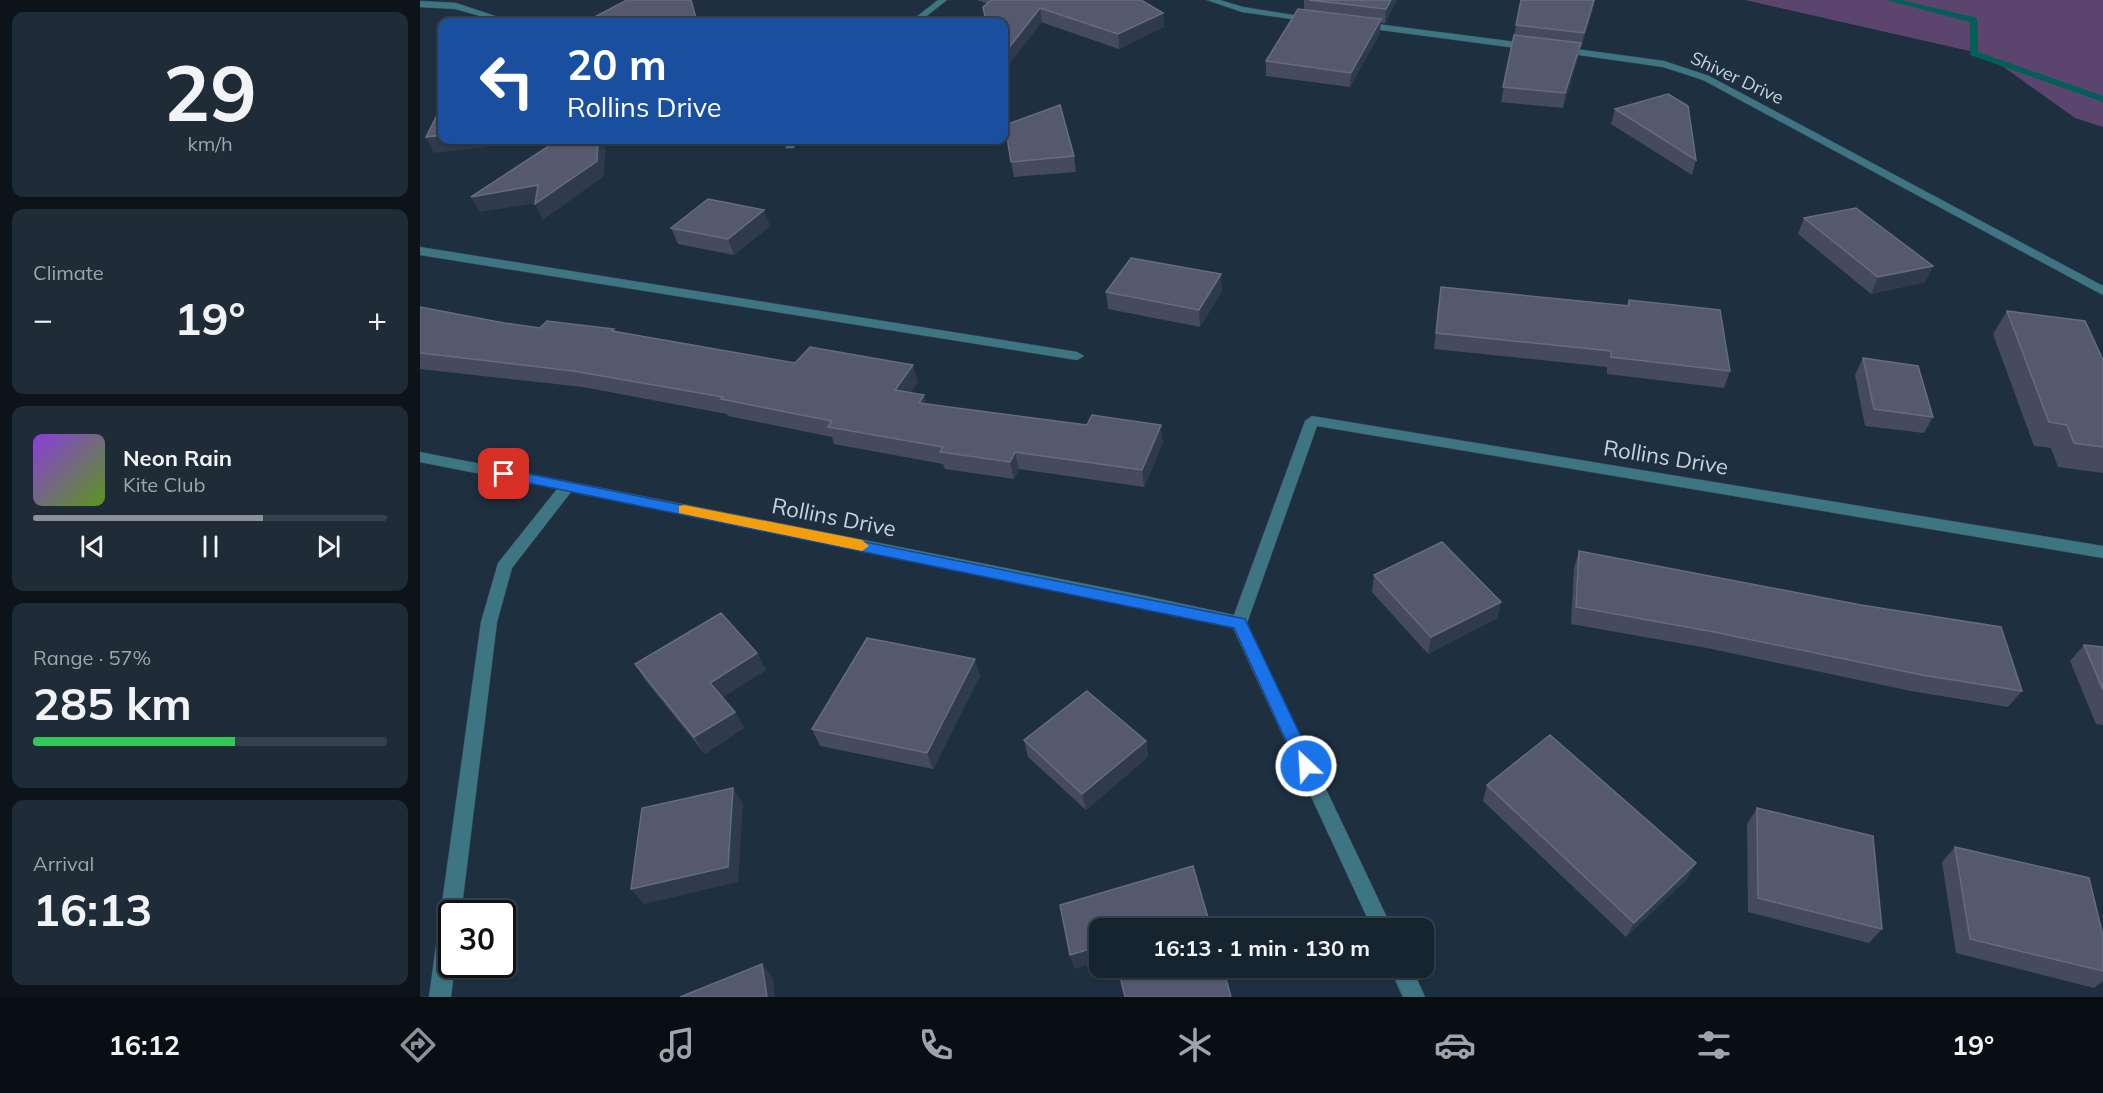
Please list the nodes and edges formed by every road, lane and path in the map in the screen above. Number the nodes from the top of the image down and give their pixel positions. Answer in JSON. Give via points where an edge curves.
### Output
{"nodes":[{"id":1,"x":943,"y":0,"type":"edge"},
{"id":2,"x":1211,"y":0,"type":"edge"},
{"id":3,"x":420,"y":4,"type":"edge"},
{"id":4,"x":496,"y":18,"type":"edge"},
{"id":5,"x":919,"y":18,"type":"edge"},
{"id":6,"x":1326,"y":21,"type":"edge"},
{"id":7,"x":1349,"y":24,"type":"edge"},
{"id":8,"x":420,"y":251,"type":"edge"},
{"id":9,"x":2103,"y":291,"type":"edge"},
{"id":10,"x":1077,"y":356,"type":"dead end"},
{"id":11,"x":420,"y":457,"type":"edge"},
{"id":12,"x":567,"y":487,"type":"junction"},
{"id":13,"x":2103,"y":552,"type":"edge"},
{"id":14,"x":1239,"y":623,"type":"junction"},
{"id":15,"x":1377,"y":918,"type":"edge"},
{"id":16,"x":1405,"y":978,"type":"edge"},
{"id":17,"x":440,"y":997,"type":"edge"},
{"id":18,"x":1414,"y":997,"type":"edge"}],
"edges":[{"from":1,"to":5,"type":"street"},
{"from":2,"to":6,"type":"street","via":[[1242,9]]},
{"from":3,"to":4,"type":"street","via":[[456,6]]},
{"from":7,"to":9,"type":"street","name":"Shiver Drive","via":[[1639,60],[1689,71],[1719,83]]},
{"from":8,"to":10,"type":"street"},
{"from":11,"to":12,"type":"street","name":"Rollins Drive"},
{"from":12,"to":14,"type":"street","name":"Rollins Drive"},
{"from":12,"to":17,"type":"street","via":[[504,567],[489,622]]},
{"from":13,"to":14,"type":"street","name":"Rollins Drive","via":[[1312,421]]},
{"from":14,"to":15,"type":"street"},
{"from":16,"to":18,"type":"street"}]}
